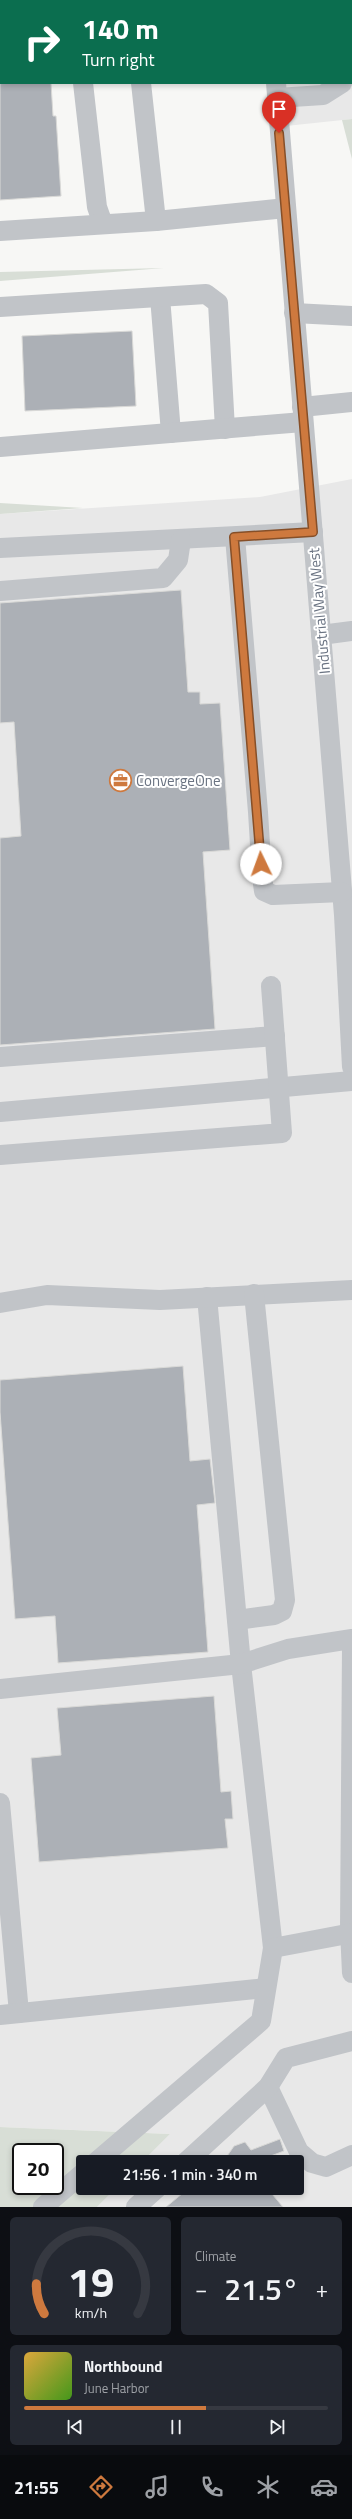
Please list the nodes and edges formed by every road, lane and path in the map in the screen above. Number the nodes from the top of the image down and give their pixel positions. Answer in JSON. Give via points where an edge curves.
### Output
{"nodes":[{"id":1,"x":83,"y":84,"type":"edge"},
{"id":2,"x":141,"y":84,"type":"edge"},
{"id":3,"x":340,"y":84,"type":"edge"},
{"id":4,"x":276,"y":91,"type":"edge"},
{"id":5,"x":286,"y":208,"type":"junction"},
{"id":6,"x":156,"y":221,"type":"junction"},
{"id":7,"x":103,"y":224,"type":"junction"},
{"id":8,"x":0,"y":231,"type":"edge"},
{"id":9,"x":160,"y":297,"type":"junction"},
{"id":10,"x":0,"y":307,"type":"edge"},
{"id":11,"x":294,"y":313,"type":"junction"},
{"id":12,"x":352,"y":316,"type":"edge"},
{"id":13,"x":352,"y":402,"type":"edge"},
{"id":14,"x":303,"y":415,"type":"junction"},
{"id":15,"x":225,"y":429,"type":"junction"},
{"id":16,"x":170,"y":433,"type":"junction"},
{"id":17,"x":0,"y":447,"type":"edge"},
{"id":18,"x":313,"y":532,"type":"junction"},
{"id":19,"x":234,"y":537,"type":"junction"},
{"id":20,"x":181,"y":540,"type":"junction"},
{"id":21,"x":0,"y":548,"type":"edge"},
{"id":22,"x":0,"y":592,"type":"edge"},
{"id":23,"x":352,"y":631,"type":"edge"},
{"id":24,"x":321,"y":635,"type":"junction"},
{"id":25,"x":342,"y":892,"type":"junction"},
{"id":26,"x":348,"y":915,"type":"edge"},
{"id":27,"x":350,"y":983,"type":"edge"},
{"id":28,"x":271,"y":986,"type":"dead end"},
{"id":29,"x":275,"y":1036,"type":"junction"},
{"id":30,"x":0,"y":1057,"type":"edge"},
{"id":31,"x":352,"y":1067,"type":"edge"},
{"id":32,"x":352,"y":1081,"type":"edge"},
{"id":33,"x":279,"y":1087,"type":"junction"},
{"id":34,"x":0,"y":1112,"type":"edge"},
{"id":35,"x":0,"y":1155,"type":"edge"},
{"id":36,"x":352,"y":1290,"type":"edge"},
{"id":37,"x":254,"y":1294,"type":"junction"},
{"id":38,"x":208,"y":1297,"type":"junction"},
{"id":39,"x":0,"y":1303,"type":"edge"},
{"id":40,"x":237,"y":1620,"type":"junction"},
{"id":41,"x":352,"y":1639,"type":"edge"},
{"id":42,"x":352,"y":1646,"type":"edge"},
{"id":43,"x":241,"y":1664,"type":"junction"},
{"id":44,"x":0,"y":1689,"type":"edge"},
{"id":45,"x":352,"y":1726,"type":"edge"},
{"id":46,"x":0,"y":1803,"type":"edge"},
{"id":47,"x":352,"y":1805,"type":"edge"},
{"id":48,"x":351,"y":1933,"type":"edge"},
{"id":49,"x":273,"y":1948,"type":"junction"},
{"id":50,"x":352,"y":1973,"type":"edge"},
{"id":51,"x":266,"y":1988,"type":"junction"},
{"id":52,"x":10,"y":2014,"type":"edge"},
{"id":53,"x":352,"y":2041,"type":"edge"},
{"id":54,"x":268,"y":2088,"type":"junction"},
{"id":55,"x":104,"y":2155,"type":"edge"},
{"id":56,"x":194,"y":2155,"type":"edge"},
{"id":57,"x":352,"y":2155,"type":"edge"},
{"id":58,"x":76,"y":2179,"type":"edge"},
{"id":59,"x":149,"y":2195,"type":"edge"},
{"id":60,"x":43,"y":2207,"type":"edge"},
{"id":61,"x":136,"y":2207,"type":"edge"}],
"edges":[{"from":1,"to":7,"type":"street","via":[[97,207]]},
{"from":2,"to":6,"type":"street"},
{"from":3,"to":4,"type":"street","via":[[323,95]]},
{"from":4,"to":5,"type":"street","name":"Industrial Way West"},
{"from":5,"to":6,"type":"street"},
{"from":5,"to":11,"type":"street","name":"Industrial Way West"},
{"from":6,"to":7,"type":"street"},
{"from":7,"to":8,"type":"street"},
{"from":9,"to":10,"type":"street"},
{"from":9,"to":15,"type":"street","via":[[206,294],[218,303]]},
{"from":9,"to":16,"type":"street"},
{"from":11,"to":12,"type":"street"},
{"from":11,"to":14,"type":"street","name":"Industrial Way West"},
{"from":13,"to":14,"type":"street"},
{"from":14,"to":15,"type":"street"},
{"from":14,"to":18,"type":"street","name":"Industrial Way West"},
{"from":15,"to":16,"type":"street"},
{"from":16,"to":17,"type":"street"},
{"from":18,"to":19,"type":"street"},
{"from":18,"to":24,"type":"street","name":"Industrial Way West"},
{"from":19,"to":20,"type":"street"},
{"from":19,"to":25,"type":"street","via":[[264,891],[273,895]]},
{"from":20,"to":21,"type":"street"},
{"from":20,"to":22,"type":"street","via":[[178,560],[163,578]]},
{"from":23,"to":24,"type":"street"},
{"from":24,"to":25,"type":"street","name":"Industrial Way West"},
{"from":25,"to":26,"type":"street","name":"Industrial Way West"},
{"from":26,"to":27,"type":"street","name":"Industrial Way West"},
{"from":27,"to":31,"type":"street","name":"Industrial Way West"},
{"from":28,"to":29,"type":"street"},
{"from":29,"to":30,"type":"street"},
{"from":29,"to":33,"type":"street"},
{"from":32,"to":33,"type":"street"},
{"from":33,"to":34,"type":"street"},
{"from":33,"to":35,"type":"street","via":[[282,1134]]},
{"from":36,"to":37,"type":"street"},
{"from":37,"to":38,"type":"street"},
{"from":37,"to":40,"type":"street","via":[[285,1600],[282,1611],[274,1615]]},
{"from":38,"to":39,"type":"street","via":[[160,1300],[47,1296]]},
{"from":38,"to":40,"type":"street"},
{"from":40,"to":43,"type":"street"},
{"from":41,"to":43,"type":"street","via":[[288,1649]]},
{"from":42,"to":45,"type":"street"},
{"from":43,"to":44,"type":"street"},
{"from":43,"to":49,"type":"street"},
{"from":45,"to":47,"type":"street"},
{"from":46,"to":52,"type":"street"},
{"from":47,"to":48,"type":"street"},
{"from":48,"to":49,"type":"street"},
{"from":48,"to":50,"type":"street"},
{"from":49,"to":51,"type":"street"},
{"from":51,"to":52,"type":"street"},
{"from":51,"to":55,"type":"street","via":[[261,2021]]},
{"from":53,"to":54,"type":"street","via":[[286,2058]]},
{"from":54,"to":56,"type":"street"},
{"from":54,"to":57,"type":"street","via":[[299,2152],[312,2163],[326,2167]]},
{"from":58,"to":60,"type":"street"},
{"from":59,"to":61,"type":"street"}]}
